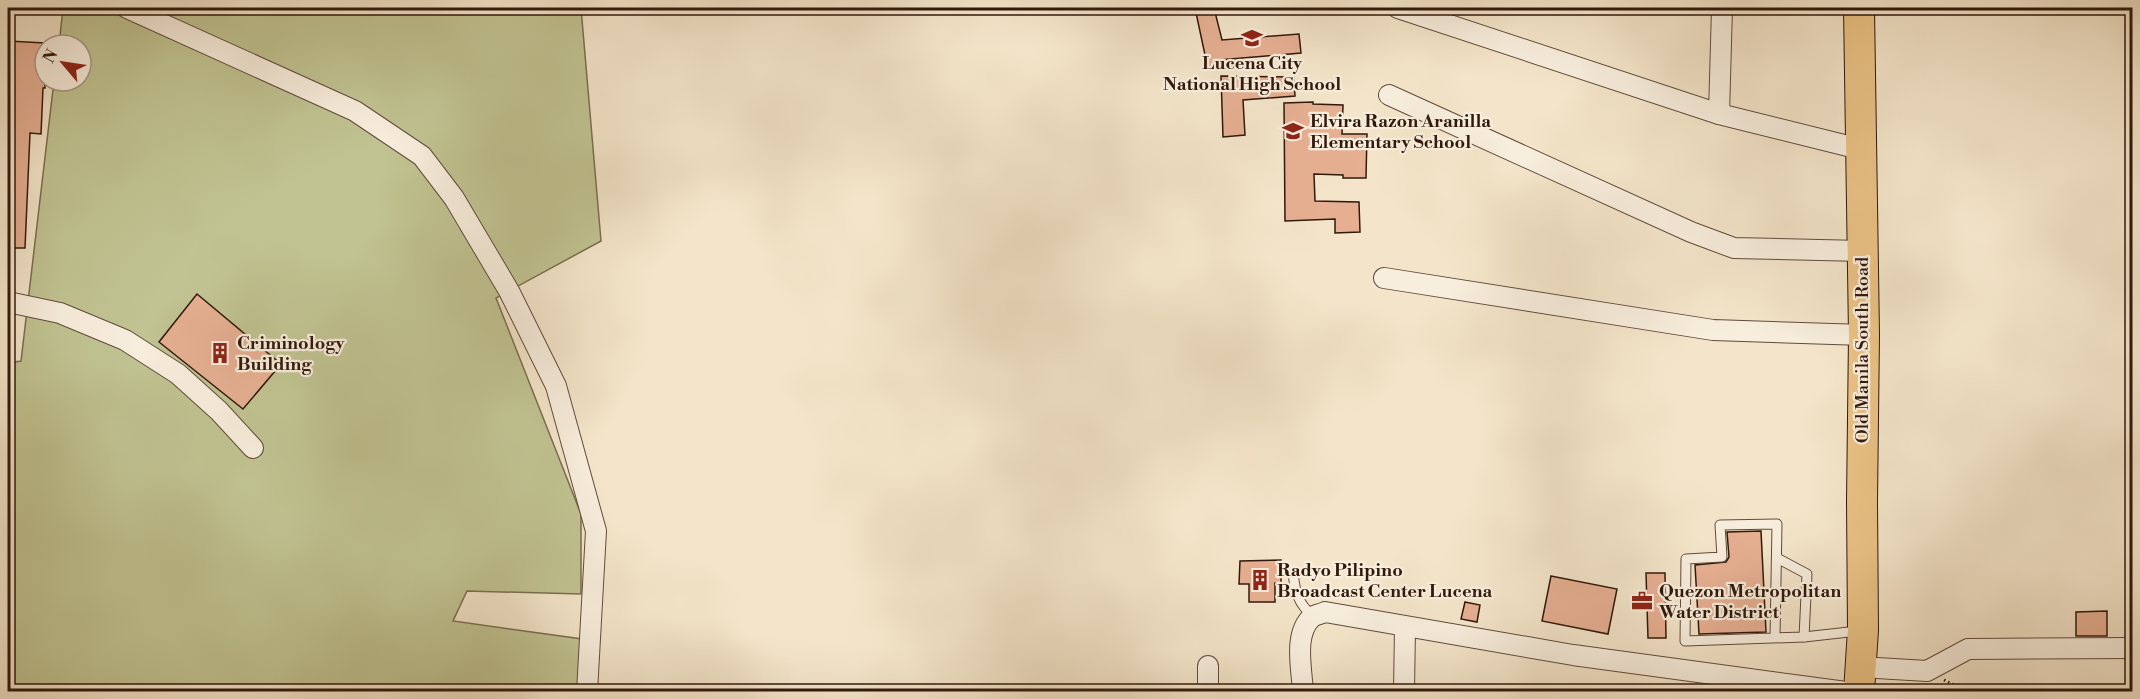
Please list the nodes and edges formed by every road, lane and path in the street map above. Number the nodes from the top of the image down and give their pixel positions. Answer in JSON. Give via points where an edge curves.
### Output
{"nodes":[{"id":1,"x":127,"y":8,"type":"edge"},
{"id":2,"x":1398,"y":8,"type":"edge"},
{"id":3,"x":1859,"y":8,"type":"edge"},
{"id":4,"x":1716,"y":9,"type":"edge"},
{"id":5,"x":1389,"y":95,"type":"dead end"},
{"id":6,"x":1719,"y":114,"type":"junction"},
{"id":7,"x":1860,"y":149,"type":"junction"},
{"id":8,"x":1862,"y":251,"type":"junction"},
{"id":9,"x":1384,"y":278,"type":"dead end"},
{"id":10,"x":8,"y":302,"type":"edge"},
{"id":11,"x":1863,"y":335,"type":"junction"},
{"id":12,"x":253,"y":448,"type":"dead end"},
{"id":13,"x":1777,"y":558,"type":"junction"},
{"id":14,"x":1293,"y":573,"type":"dead end"},
{"id":15,"x":1313,"y":616,"type":"junction"},
{"id":16,"x":1405,"y":627,"type":"junction"},
{"id":17,"x":1863,"y":630,"type":"junction"},
{"id":18,"x":1775,"y":637,"type":"junction"},
{"id":19,"x":1804,"y":637,"type":"junction"},
{"id":20,"x":2133,"y":648,"type":"edge"},
{"id":21,"x":1208,"y":666,"type":"dead end"},
{"id":22,"x":1855,"y":683,"type":"edge"},
{"id":23,"x":587,"y":692,"type":"edge"},
{"id":24,"x":1208,"y":692,"type":"edge"},
{"id":25,"x":1303,"y":692,"type":"edge"},
{"id":26,"x":1404,"y":692,"type":"edge"}],
"edges":[{"from":1,"to":23,"type":"street","via":[[355,111],[422,156],[454,198],[509,291],[556,386],[596,531]]},
{"from":2,"to":6,"type":"street"},
{"from":3,"to":7,"type":"main road","name":"Old Manila South Road"},
{"from":4,"to":6,"type":"street"},
{"from":5,"to":8,"type":"street","via":[[1734,248]]},
{"from":6,"to":7,"type":"street"},
{"from":7,"to":8,"type":"main road","name":"Old Manila South Road"},
{"from":8,"to":11,"type":"main road","name":"Old Manila South Road"},
{"from":9,"to":11,"type":"street","via":[[1713,330]]},
{"from":10,"to":12,"type":"street","via":[[60,313],[125,340],[178,374]]},
{"from":11,"to":17,"type":"main road","name":"Old Manila South Road"},
{"from":13,"to":18,"type":"lane"},
{"from":13,"to":18,"type":"lane","via":[[1777,524],[1720,525],[1722,557],[1686,559],[1685,641]]},
{"from":13,"to":19,"type":"lane","via":[[1807,574]]},
{"from":14,"to":15,"type":"lane","via":[[1302,608]]},
{"from":15,"to":16,"type":"street","via":[[1325,612]]},
{"from":15,"to":25,"type":"street","via":[[1304,628],[1301,647]]},
{"from":16,"to":22,"type":"street","via":[[1573,654]]},
{"from":16,"to":26,"type":"street"},
{"from":17,"to":19,"type":"lane"},
{"from":17,"to":22,"type":"main road","name":"Old Manila South Road"},
{"from":18,"to":19,"type":"lane"},
{"from":20,"to":22,"type":"street","via":[[1968,649],[1927,671]]},
{"from":21,"to":24,"type":"street"}]}
